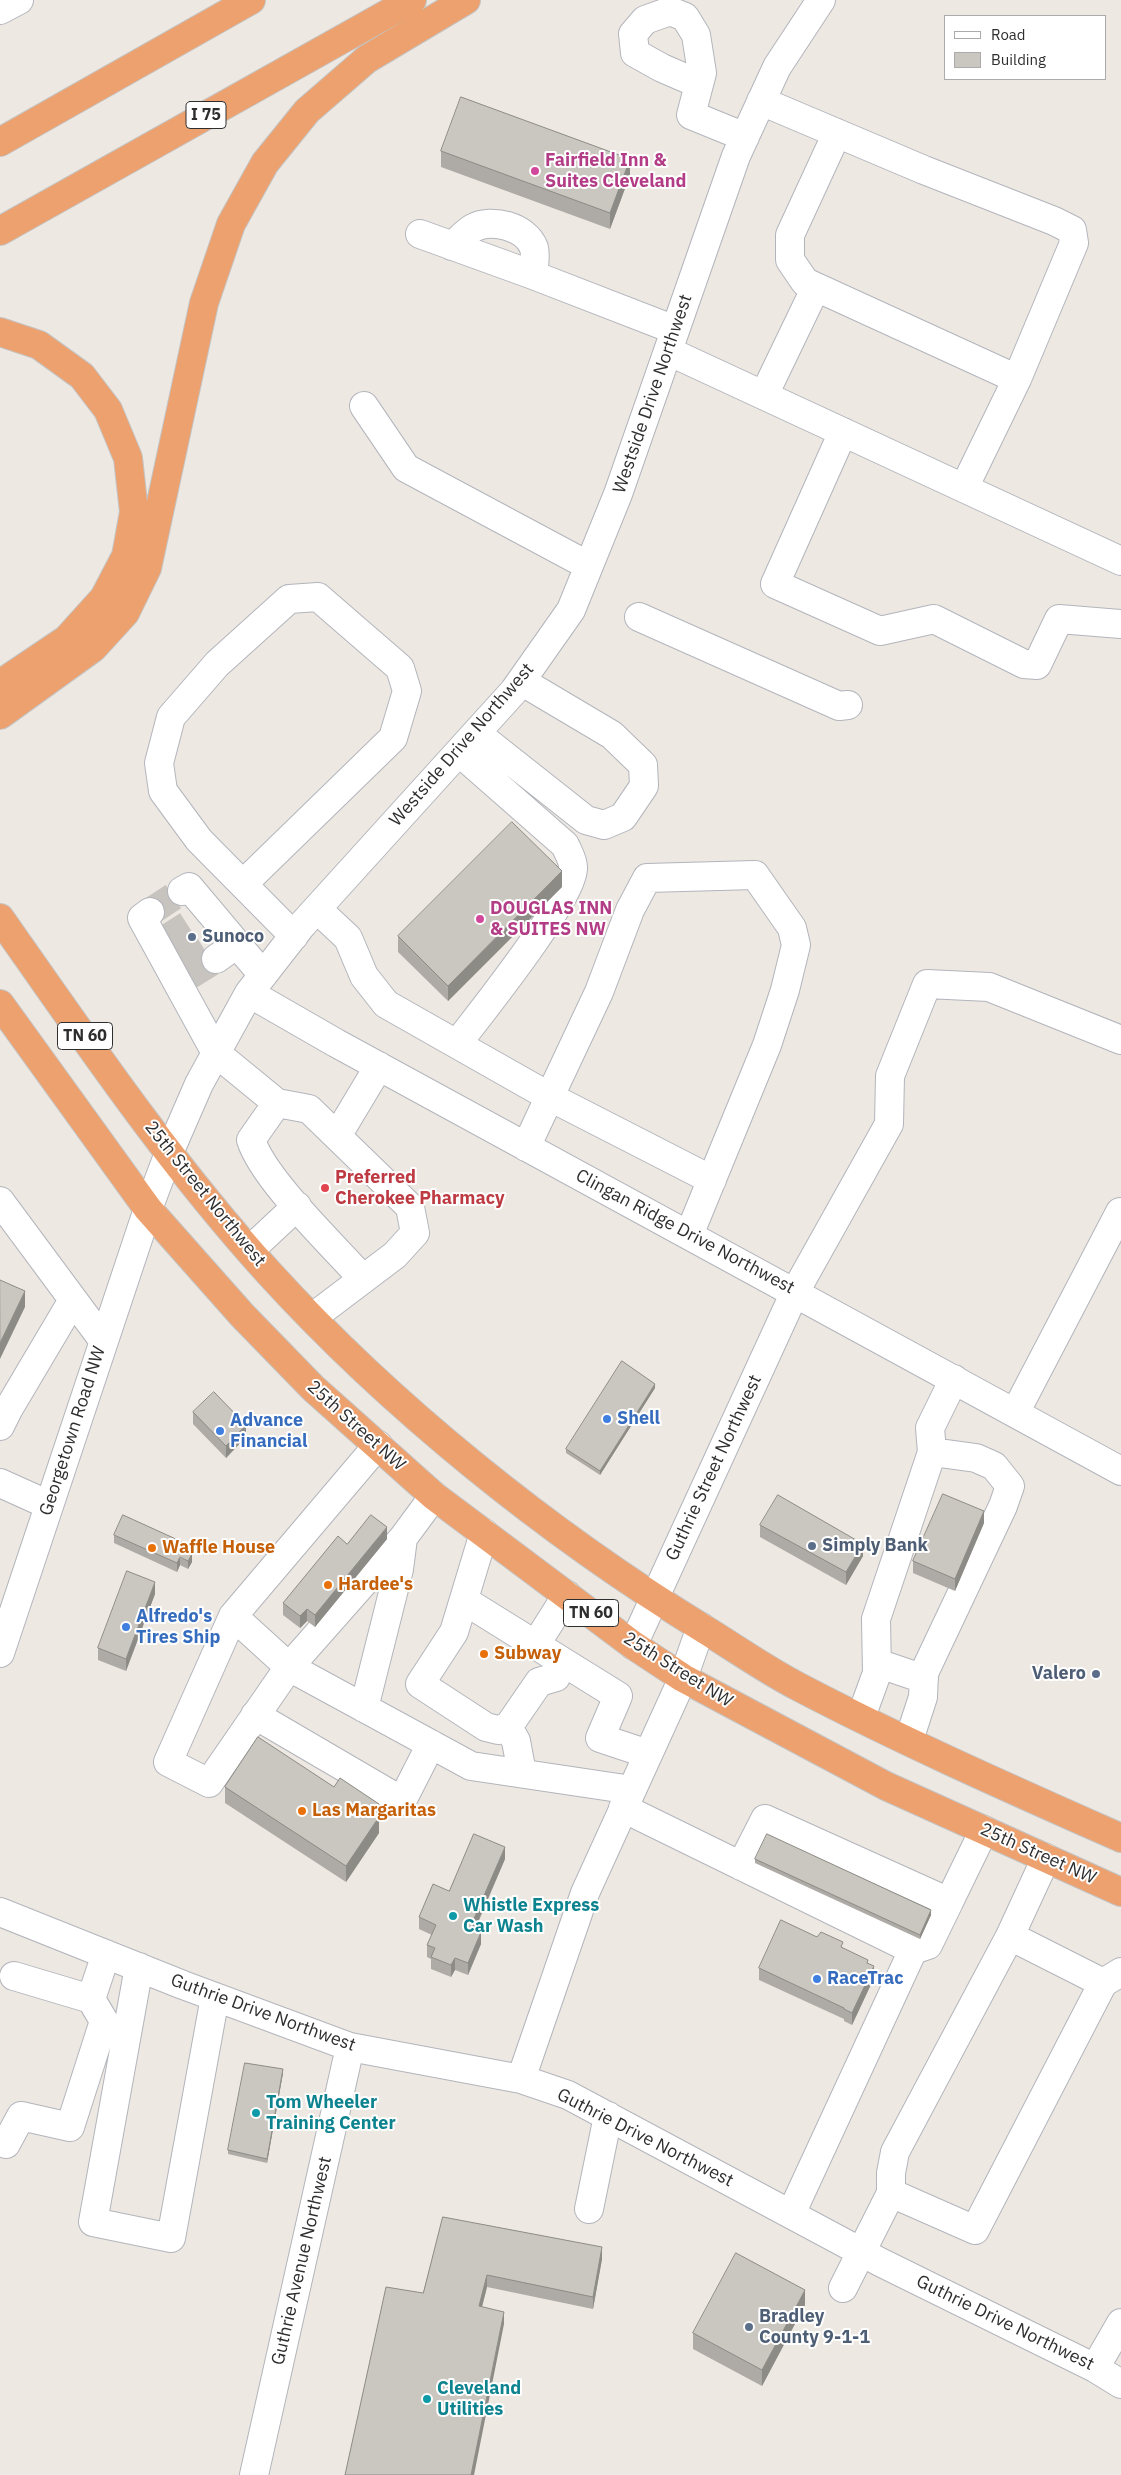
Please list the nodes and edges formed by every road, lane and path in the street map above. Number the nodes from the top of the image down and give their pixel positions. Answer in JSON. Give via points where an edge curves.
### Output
{"nodes":[{"id":1,"x":19,"y":0,"type":"edge"},
{"id":2,"x":251,"y":0,"type":"edge"},
{"id":3,"x":412,"y":0,"type":"edge"},
{"id":4,"x":466,"y":0,"type":"edge"},
{"id":5,"x":821,"y":0,"type":"edge"},
{"id":6,"x":0,"y":10,"type":"edge"},
{"id":7,"x":699,"y":84,"type":"dead end"},
{"id":8,"x":761,"y":101,"type":"junction"},
{"id":9,"x":837,"y":134,"type":"junction"},
{"id":10,"x":745,"y":136,"type":"junction"},
{"id":11,"x":0,"y":142,"type":"edge"},
{"id":12,"x":0,"y":231,"type":"edge"},
{"id":13,"x":420,"y":234,"type":"dead end"},
{"id":14,"x":452,"y":246,"type":"junction"},
{"id":15,"x":533,"y":275,"type":"junction"},
{"id":16,"x":816,"y":287,"type":"junction"},
{"id":17,"x":0,"y":332,"type":"edge"},
{"id":18,"x":672,"y":341,"type":"junction"},
{"id":19,"x":1016,"y":379,"type":"junction"},
{"id":20,"x":764,"y":396,"type":"junction"},
{"id":21,"x":364,"y":406,"type":"dead end"},
{"id":22,"x":843,"y":432,"type":"junction"},
{"id":23,"x":964,"y":488,"type":"junction"},
{"id":24,"x":1121,"y":561,"type":"edge"},
{"id":25,"x":589,"y":566,"type":"junction"},
{"id":26,"x":640,"y":617,"type":"dead end"},
{"id":27,"x":1121,"y":624,"type":"edge"},
{"id":28,"x":521,"y":680,"type":"junction"},
{"id":29,"x":0,"y":684,"type":"edge"},
{"id":30,"x":848,"y":705,"type":"dead end"},
{"id":31,"x":0,"y":715,"type":"edge"},
{"id":32,"x":468,"y":742,"type":"junction"},
{"id":33,"x":243,"y":884,"type":"junction"},
{"id":34,"x":182,"y":892,"type":"dead end"},
{"id":35,"x":317,"y":909,"type":"junction"},
{"id":36,"x":150,"y":912,"type":"dead end"},
{"id":37,"x":0,"y":918,"type":"edge"},
{"id":38,"x":294,"y":936,"type":"junction"},
{"id":39,"x":256,"y":984,"type":"junction"},
{"id":40,"x":0,"y":1004,"type":"edge"},
{"id":41,"x":1121,"y":1040,"type":"edge"},
{"id":42,"x":456,"y":1044,"type":"junction"},
{"id":43,"x":216,"y":1053,"type":"junction"},
{"id":44,"x":379,"y":1066,"type":"junction"},
{"id":45,"x":550,"y":1097,"type":"junction"},
{"id":46,"x":277,"y":1104,"type":"junction"},
{"id":47,"x":337,"y":1136,"type":"junction"},
{"id":48,"x":526,"y":1147,"type":"junction"},
{"id":49,"x":169,"y":1153,"type":"junction"},
{"id":50,"x":712,"y":1180,"type":"junction"},
{"id":51,"x":0,"y":1201,"type":"edge"},
{"id":52,"x":297,"y":1206,"type":"junction"},
{"id":53,"x":148,"y":1209,"type":"junction"},
{"id":54,"x":1120,"y":1212,"type":"dead end"},
{"id":55,"x":689,"y":1235,"type":"junction"},
{"id":56,"x":250,"y":1250,"type":"junction"},
{"id":57,"x":363,"y":1279,"type":"junction"},
{"id":58,"x":795,"y":1292,"type":"junction"},
{"id":59,"x":73,"y":1300,"type":"junction"},
{"id":60,"x":313,"y":1317,"type":"junction"},
{"id":61,"x":103,"y":1340,"type":"junction"},
{"id":62,"x":954,"y":1379,"type":"junction"},
{"id":63,"x":1015,"y":1413,"type":"junction"},
{"id":64,"x":0,"y":1426,"type":"edge"},
{"id":65,"x":378,"y":1445,"type":"junction"},
{"id":66,"x":932,"y":1452,"type":"junction"},
{"id":67,"x":1121,"y":1471,"type":"edge"},
{"id":68,"x":0,"y":1482,"type":"edge"},
{"id":69,"x":434,"y":1496,"type":"junction"},
{"id":70,"x":49,"y":1505,"type":"junction"},
{"id":71,"x":484,"y":1533,"type":"junction"},
{"id":72,"x":404,"y":1538,"type":"junction"},
{"id":73,"x":567,"y":1595,"type":"junction"},
{"id":74,"x":654,"y":1598,"type":"junction"},
{"id":75,"x":465,"y":1600,"type":"junction"},
{"id":76,"x":233,"y":1616,"type":"junction"},
{"id":77,"x":701,"y":1627,"type":"junction"},
{"id":78,"x":536,"y":1644,"type":"junction"},
{"id":79,"x":633,"y":1645,"type":"junction"},
{"id":80,"x":0,"y":1653,"type":"edge"},
{"id":81,"x":877,"y":1663,"type":"junction"},
{"id":82,"x":289,"y":1667,"type":"junction"},
{"id":83,"x":560,"y":1670,"type":"junction"},
{"id":84,"x":682,"y":1678,"type":"junction"},
{"id":85,"x":924,"y":1679,"type":"junction"},
{"id":86,"x":364,"y":1708,"type":"junction"},
{"id":87,"x":256,"y":1716,"type":"junction"},
{"id":88,"x":861,"y":1716,"type":"junction"},
{"id":89,"x":512,"y":1734,"type":"junction"},
{"id":90,"x":909,"y":1740,"type":"junction"},
{"id":91,"x":431,"y":1744,"type":"junction"},
{"id":92,"x":648,"y":1754,"type":"junction"},
{"id":93,"x":522,"y":1773,"type":"junction"},
{"id":94,"x":627,"y":1799,"type":"junction"},
{"id":95,"x":984,"y":1830,"type":"junction"},
{"id":96,"x":1121,"y":1838,"type":"edge"},
{"id":97,"x":1046,"y":1858,"type":"junction"},
{"id":98,"x":741,"y":1866,"type":"junction"},
{"id":99,"x":1121,"y":1892,"type":"edge"},
{"id":100,"x":949,"y":1902,"type":"junction"},
{"id":101,"x":0,"y":1912,"type":"edge"},
{"id":102,"x":1010,"y":1936,"type":"junction"},
{"id":103,"x":914,"y":1950,"type":"junction"},
{"id":104,"x":106,"y":1954,"type":"junction"},
{"id":105,"x":139,"y":1967,"type":"junction"},
{"id":106,"x":14,"y":1976,"type":"dead end"},
{"id":107,"x":1112,"y":1977,"type":"edge"},
{"id":108,"x":215,"y":1997,"type":"junction"},
{"id":109,"x":91,"y":1999,"type":"junction"},
{"id":110,"x":350,"y":2046,"type":"junction"},
{"id":111,"x":521,"y":2079,"type":"junction"},
{"id":112,"x":608,"y":2116,"type":"junction"},
{"id":113,"x":0,"y":2142,"type":"edge"},
{"id":114,"x":891,"y":2193,"type":"junction"},
{"id":115,"x":589,"y":2209,"type":"dead end"},
{"id":116,"x":791,"y":2214,"type":"junction"},
{"id":117,"x":862,"y":2252,"type":"junction"},
{"id":118,"x":843,"y":2288,"type":"dead end"},
{"id":119,"x":1121,"y":2323,"type":"edge"},
{"id":120,"x":1095,"y":2368,"type":"junction"},
{"id":121,"x":1121,"y":2384,"type":"edge"},
{"id":122,"x":254,"y":2475,"type":"edge"}],
"edges":[{"from":1,"to":6,"type":"street"},
{"from":2,"to":11,"type":"highway"},
{"from":3,"to":12,"type":"highway","number":"I 75"},
{"from":4,"to":31,"type":"highway","via":[[367,59],[307,111],[265,163],[232,224],[204,303],[146,568],[125,613],[93,648]]},
{"from":5,"to":8,"type":"street","name":"Westside Drive Northwest","via":[[777,67]]},
{"from":7,"to":10,"type":"street","via":[[691,115]]},
{"from":8,"to":9,"type":"street"},
{"from":8,"to":10,"type":"street","name":"Westside Drive Northwest"},
{"from":9,"to":16,"type":"street","via":[[790,235],[790,260],[804,282]]},
{"from":9,"to":19,"type":"street","via":[[1072,230],[1074,243]]},
{"from":10,"to":18,"type":"street","name":"Westside Drive Northwest"},
{"from":13,"to":14,"type":"street"},
{"from":14,"to":15,"type":"street"},
{"from":14,"to":15,"type":"street","via":[[472,228],[488,223],[516,230],[528,238],[534,248]]},
{"from":15,"to":18,"type":"street"},
{"from":16,"to":19,"type":"street"},
{"from":16,"to":20,"type":"street"},
{"from":17,"to":29,"type":"highway","via":[[39,345],[82,376],[108,410],[128,458],[134,512],[126,556],[104,598],[67,639]]},
{"from":18,"to":20,"type":"street"},
{"from":18,"to":25,"type":"street","name":"Westside Drive Northwest"},
{"from":19,"to":23,"type":"street"},
{"from":20,"to":22,"type":"street"},
{"from":21,"to":25,"type":"street","via":[[406,468]]},
{"from":22,"to":23,"type":"street"},
{"from":22,"to":27,"type":"street","via":[[775,584],[880,631],[934,619],[1024,664],[1038,665],[1059,619]]},
{"from":23,"to":24,"type":"street"},
{"from":25,"to":28,"type":"street","name":"Westside Drive Northwest","via":[[571,610]]},
{"from":26,"to":30,"type":"street","via":[[839,706]]},
{"from":28,"to":32,"type":"street","name":"Westside Drive Northwest"},
{"from":28,"to":32,"type":"street","via":[[612,735],[643,765],[644,786],[623,817],[604,825],[586,820]]},
{"from":32,"to":35,"type":"street","name":"Westside Drive Northwest"},
{"from":32,"to":42,"type":"street","via":[[566,845],[574,867],[563,897],[516,966]]},
{"from":33,"to":33,"type":"street","via":[[199,840],[163,791],[158,763],[171,717],[217,664],[289,599],[318,596],[400,668],[407,691],[393,738]]},
{"from":33,"to":38,"type":"street"},
{"from":34,"to":39,"type":"street","via":[[189,887],[215,934]]},
{"from":35,"to":38,"type":"street","name":"Westside Drive Northwest"},
{"from":35,"to":42,"type":"street","via":[[348,938],[364,976],[386,1004]]},
{"from":36,"to":43,"type":"street","via":[[142,918],[172,962]]},
{"from":37,"to":49,"type":"highway","name":"25th Street Northwest","number":"TN 60"},
{"from":38,"to":39,"type":"street","name":"Westside Drive Northwest"},
{"from":39,"to":43,"type":"street","name":"Westside Drive Northwest"},
{"from":39,"to":44,"type":"street","name":"Clingan Ridge Drive Northwest"},
{"from":40,"to":53,"type":"highway","number":"TN 60"},
{"from":41,"to":58,"type":"street","name":"Guthrie Street Northwest","via":[[990,987],[927,984],[890,1076],[889,1124]]},
{"from":42,"to":45,"type":"street"},
{"from":43,"to":46,"type":"street"},
{"from":43,"to":49,"type":"street","name":"Westside Drive Northwest"},
{"from":44,"to":47,"type":"street"},
{"from":44,"to":48,"type":"street","name":"Clingan Ridge Drive Northwest"},
{"from":45,"to":48,"type":"street"},
{"from":45,"to":50,"type":"street"},
{"from":45,"to":50,"type":"street","via":[[599,992],[630,910],[647,878],[755,875],[792,928],[796,945],[767,1045]]},
{"from":46,"to":47,"type":"street","via":[[309,1109]]},
{"from":46,"to":52,"type":"street","via":[[251,1140],[256,1156]]},
{"from":47,"to":57,"type":"street","via":[[410,1207],[415,1233],[395,1255]]},
{"from":48,"to":55,"type":"street","name":"Clingan Ridge Drive Northwest"},
{"from":49,"to":53,"type":"street","name":"Westside Drive Northwest"},
{"from":49,"to":56,"type":"highway","name":"25th Street Northwest","number":"TN 60"},
{"from":50,"to":55,"type":"street"},
{"from":51,"to":59,"type":"street"},
{"from":52,"to":56,"type":"street"},
{"from":52,"to":57,"type":"street"},
{"from":53,"to":61,"type":"street","name":"Georgetown Road NW"},
{"from":53,"to":65,"type":"highway","name":"25th Street NW","number":"TN 60","via":[[242,1315],[313,1388]]},
{"from":54,"to":63,"type":"street"},
{"from":55,"to":58,"type":"street","name":"Clingan Ridge Drive Northwest"},
{"from":56,"to":60,"type":"highway","name":"25th Street Northwest","number":"TN 60"},
{"from":57,"to":60,"type":"street"},
{"from":58,"to":62,"type":"street","name":"Clingan Ridge Drive Northwest"},
{"from":58,"to":74,"type":"street","name":"Guthrie Street Northwest"},
{"from":59,"to":61,"type":"street"},
{"from":59,"to":64,"type":"street"},
{"from":60,"to":74,"type":"highway","name":"25th Street Northwest","number":"TN 60","via":[[444,1441]]},
{"from":61,"to":70,"type":"street","name":"Georgetown Road NW"},
{"from":62,"to":63,"type":"street","name":"Clingan Ridge Drive Northwest"},
{"from":62,"to":66,"type":"street","via":[[930,1428]]},
{"from":63,"to":67,"type":"street","name":"Clingan Ridge Drive Northwest"},
{"from":65,"to":69,"type":"highway","name":"25th Street NW","number":"TN 60"},
{"from":65,"to":76,"type":"street"},
{"from":66,"to":81,"type":"street","via":[[876,1619]]},
{"from":66,"to":85,"type":"street","via":[[976,1458],[994,1466],[1010,1486]]},
{"from":68,"to":70,"type":"street"},
{"from":69,"to":71,"type":"highway","name":"25th Street NW","number":"TN 60"},
{"from":69,"to":72,"type":"street"},
{"from":70,"to":80,"type":"street","name":"Georgetown Road NW"},
{"from":71,"to":73,"type":"highway","name":"25th Street NW","number":"TN 60"},
{"from":71,"to":75,"type":"street"},
{"from":72,"to":82,"type":"street"},
{"from":72,"to":86,"type":"street"},
{"from":73,"to":78,"type":"street"},
{"from":73,"to":79,"type":"highway","name":"25th Street NW","number":"TN 60"},
{"from":74,"to":77,"type":"highway","number":"TN 60"},
{"from":74,"to":79,"type":"street","name":"Guthrie Street Northwest"},
{"from":75,"to":78,"type":"street"},
{"from":75,"to":89,"type":"street","via":[[454,1632],[420,1684],[486,1727]]},
{"from":76,"to":82,"type":"street"},
{"from":76,"to":87,"type":"street","via":[[168,1762],[209,1782]]},
{"from":77,"to":84,"type":"street"},
{"from":77,"to":88,"type":"highway","number":"TN 60","via":[[796,1686]]},
{"from":78,"to":83,"type":"street"},
{"from":79,"to":84,"type":"highway","name":"25th Street NW","number":"TN 60"},
{"from":81,"to":85,"type":"street"},
{"from":81,"to":88,"type":"street","via":[[877,1673]]},
{"from":82,"to":86,"type":"street"},
{"from":82,"to":87,"type":"street"},
{"from":83,"to":89,"type":"street"},
{"from":83,"to":92,"type":"street","via":[[618,1696],[600,1738]]},
{"from":84,"to":92,"type":"street"},
{"from":84,"to":95,"type":"highway","name":"25th Street NW","number":"TN 60","via":[[886,1786]]},
{"from":85,"to":90,"type":"street","via":[[923,1697]]},
{"from":86,"to":91,"type":"street"},
{"from":87,"to":91,"type":"street","via":[[402,1801]]},
{"from":88,"to":90,"type":"highway","number":"TN 60"},
{"from":89,"to":93,"type":"street"},
{"from":90,"to":96,"type":"highway","number":"TN 60"},
{"from":91,"to":93,"type":"street","via":[[471,1766]]},
{"from":92,"to":94,"type":"street"},
{"from":93,"to":94,"type":"street"},
{"from":94,"to":98,"type":"street"},
{"from":94,"to":111,"type":"street","via":[[585,1893]]},
{"from":95,"to":97,"type":"highway","name":"25th Street NW","number":"TN 60"},
{"from":95,"to":100,"type":"street"},
{"from":97,"to":99,"type":"highway","name":"25th Street NW","number":"TN 60"},
{"from":97,"to":102,"type":"street"},
{"from":98,"to":100,"type":"street","via":[[765,1819],[802,1845],[895,1888]]},
{"from":98,"to":103,"type":"street","via":[[775,1877],[844,1910]]},
{"from":100,"to":103,"type":"street","via":[[928,1946]]},
{"from":101,"to":104,"type":"street","name":"Guthrie Drive Northwest"},
{"from":102,"to":107,"type":"street"},
{"from":102,"to":114,"type":"street","via":[[895,2152]]},
{"from":103,"to":116,"type":"street"},
{"from":104,"to":105,"type":"street","name":"Guthrie Drive Northwest"},
{"from":104,"to":109,"type":"street"},
{"from":105,"to":108,"type":"street","name":"Guthrie Drive Northwest"},
{"from":105,"to":108,"type":"street","via":[[93,2222],[171,2238]]},
{"from":106,"to":109,"type":"street"},
{"from":107,"to":114,"type":"street","via":[[975,2230]]},
{"from":108,"to":110,"type":"street","name":"Guthrie Drive Northwest"},
{"from":109,"to":113,"type":"street","via":[[104,2021],[70,2127],[21,2116],[6,2144]]},
{"from":110,"to":111,"type":"street","name":"Guthrie Drive Northwest"},
{"from":110,"to":122,"type":"street","name":"Guthrie Avenue Northwest"},
{"from":111,"to":112,"type":"street","name":"Guthrie Drive Northwest","via":[[568,2095]]},
{"from":112,"to":115,"type":"street"},
{"from":112,"to":116,"type":"street","name":"Guthrie Drive Northwest"},
{"from":114,"to":117,"type":"street"},
{"from":116,"to":117,"type":"street","name":"Guthrie Drive Northwest"},
{"from":117,"to":118,"type":"street"},
{"from":117,"to":120,"type":"street","name":"Guthrie Drive Northwest"},
{"from":119,"to":120,"type":"street"},
{"from":120,"to":121,"type":"street","name":"Guthrie Drive Northwest"}]}
